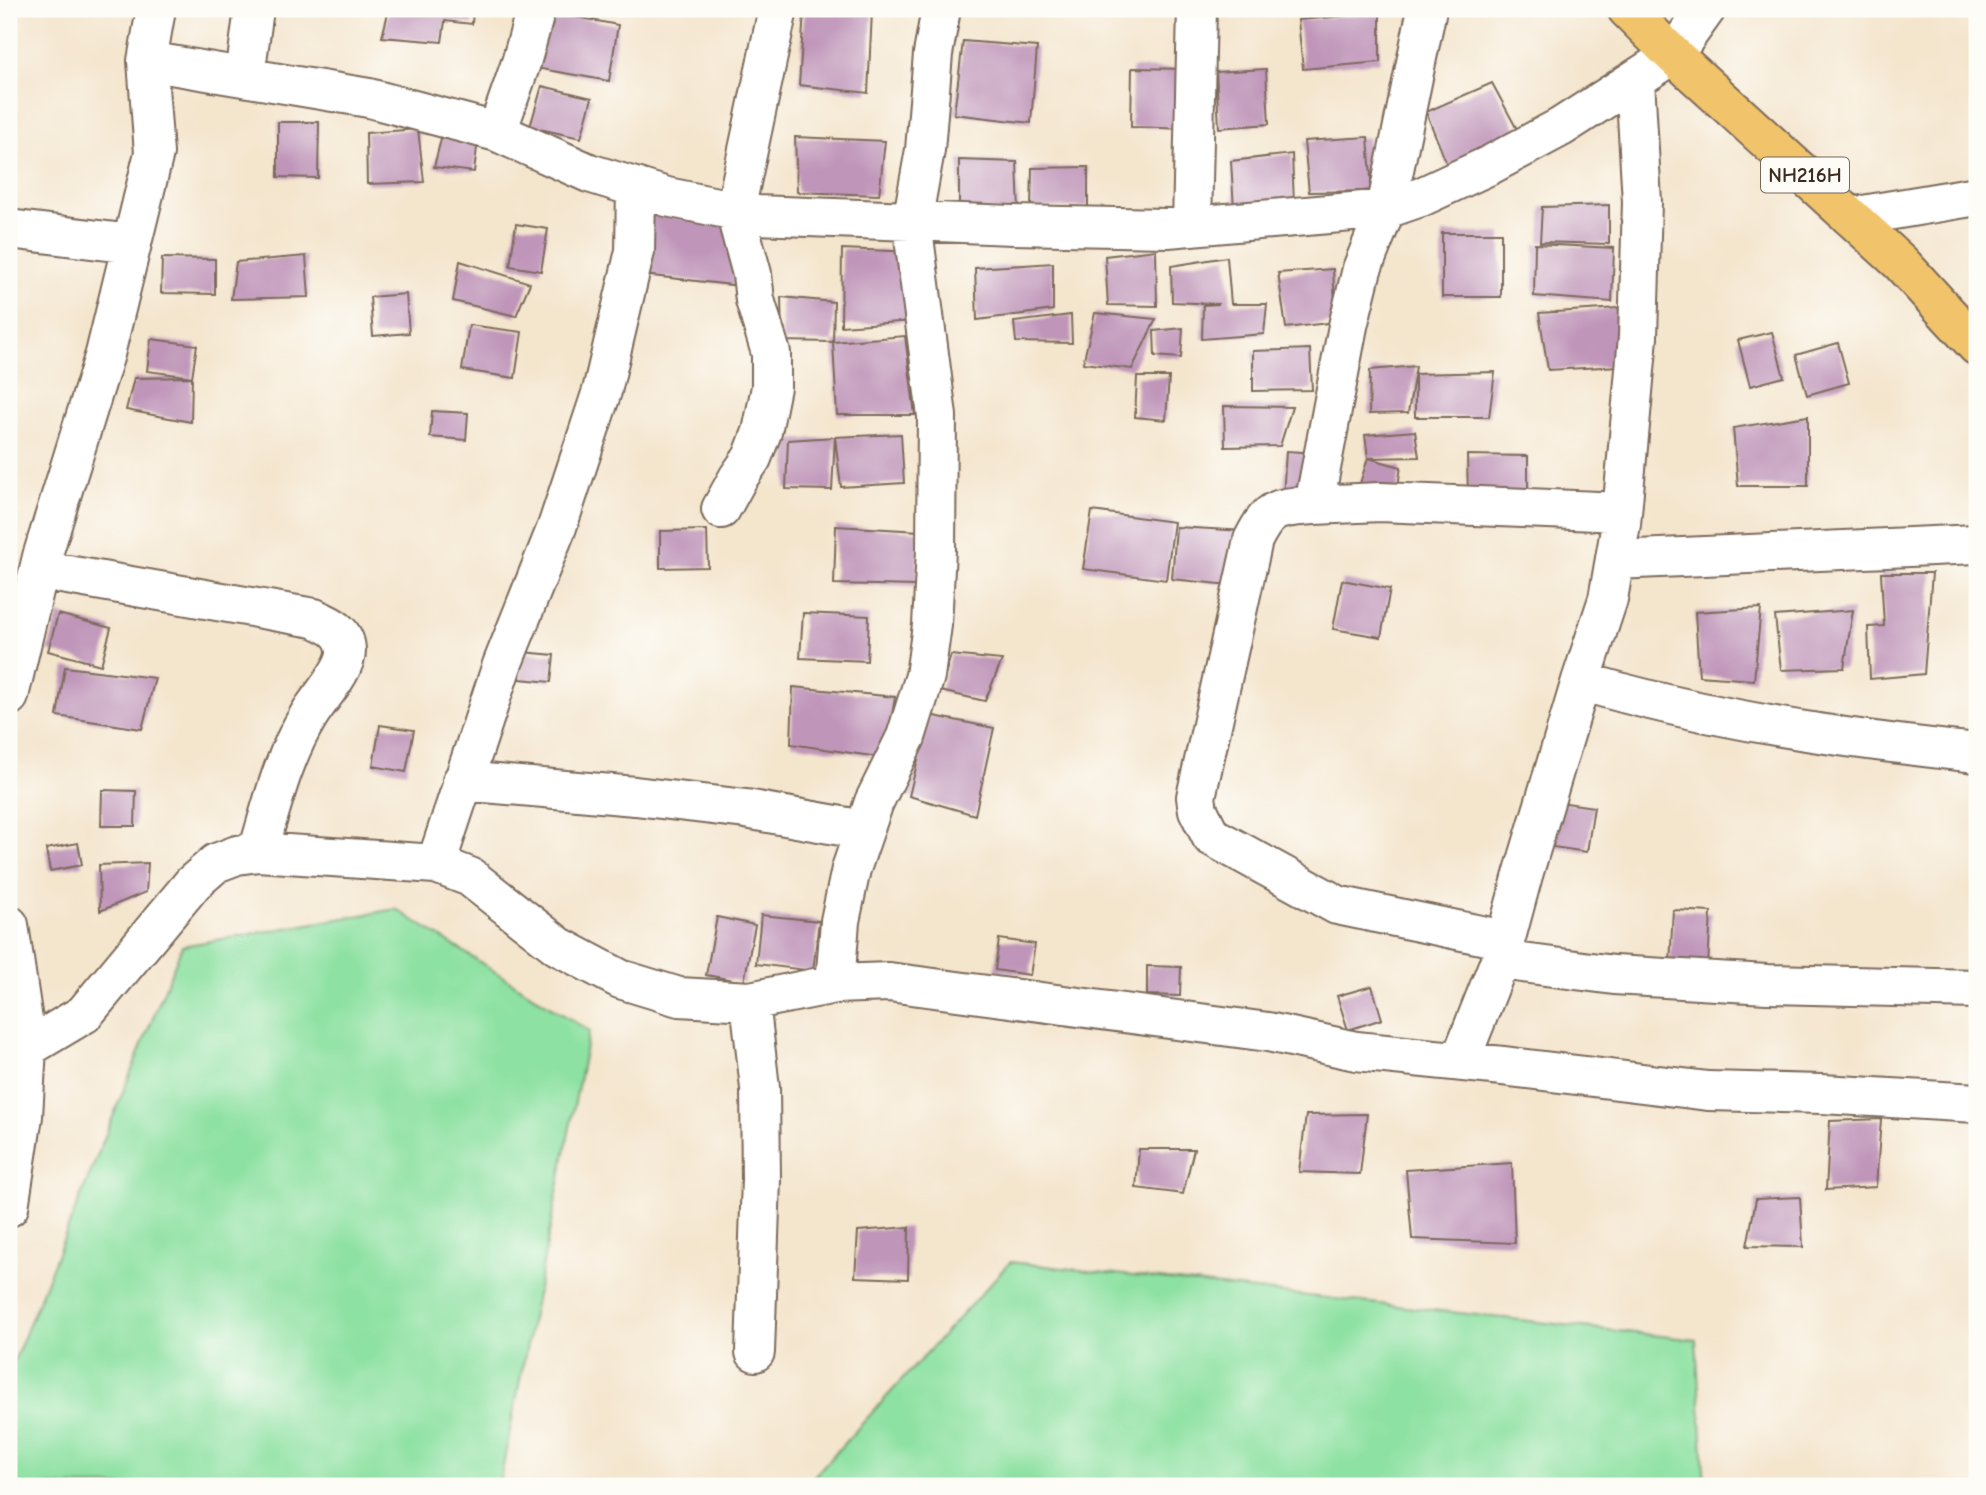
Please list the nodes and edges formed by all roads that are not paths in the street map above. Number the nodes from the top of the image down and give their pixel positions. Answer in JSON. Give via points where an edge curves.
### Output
{"nodes":[{"id":1,"x":156,"y":9,"type":"edge"},
{"id":2,"x":254,"y":9,"type":"edge"},
{"id":3,"x":536,"y":9,"type":"edge"},
{"id":4,"x":778,"y":9,"type":"edge"},
{"id":5,"x":941,"y":9,"type":"edge"},
{"id":6,"x":1197,"y":9,"type":"edge"},
{"id":7,"x":1427,"y":9,"type":"edge"},
{"id":8,"x":1627,"y":9,"type":"edge"},
{"id":9,"x":1706,"y":9,"type":"edge"},
{"id":10,"x":1673,"y":55,"type":"junction"},
{"id":11,"x":147,"y":61,"type":"junction"},
{"id":12,"x":245,"y":76,"type":"junction"},
{"id":13,"x":1635,"y":80,"type":"junction"},
{"id":14,"x":497,"y":132,"type":"junction"},
{"id":15,"x":636,"y":187,"type":"junction"},
{"id":16,"x":1977,"y":196,"type":"edge"},
{"id":17,"x":1386,"y":209,"type":"junction"},
{"id":18,"x":734,"y":211,"type":"junction"},
{"id":19,"x":1851,"y":217,"type":"junction"},
{"id":20,"x":912,"y":222,"type":"junction"},
{"id":21,"x":1192,"y":225,"type":"junction"},
{"id":22,"x":9,"y":229,"type":"edge"},
{"id":23,"x":132,"y":244,"type":"junction"},
{"id":24,"x":1970,"y":327,"type":"edge"},
{"id":25,"x":1314,"y":505,"type":"junction"},
{"id":26,"x":721,"y":509,"type":"dead end"},
{"id":27,"x":1622,"y":512,"type":"junction"},
{"id":28,"x":1977,"y":544,"type":"edge"},
{"id":29,"x":1615,"y":560,"type":"junction"},
{"id":30,"x":39,"y":570,"type":"junction"},
{"id":31,"x":11,"y":675,"type":"edge"},
{"id":32,"x":1581,"y":681,"type":"junction"},
{"id":33,"x":1977,"y":753,"type":"edge"},
{"id":34,"x":463,"y":781,"type":"junction"},
{"id":35,"x":864,"y":830,"type":"junction"},
{"id":36,"x":258,"y":852,"type":"junction"},
{"id":37,"x":436,"y":864,"type":"junction"},
{"id":38,"x":9,"y":925,"type":"edge"},
{"id":39,"x":1503,"y":950,"type":"junction"},
{"id":40,"x":835,"y":984,"type":"junction"},
{"id":41,"x":1977,"y":989,"type":"edge"},
{"id":42,"x":750,"y":1001,"type":"junction"},
{"id":43,"x":27,"y":1048,"type":"junction"},
{"id":44,"x":1460,"y":1061,"type":"junction"},
{"id":45,"x":1977,"y":1103,"type":"edge"},
{"id":46,"x":9,"y":1207,"type":"edge"},
{"id":47,"x":755,"y":1352,"type":"dead end"}],
"edges":[{"from":1,"to":11,"type":"street"},
{"from":2,"to":12,"type":"street"},
{"from":3,"to":14,"type":"street"},
{"from":4,"to":18,"type":"street"},
{"from":5,"to":20,"type":"street"},
{"from":6,"to":21,"type":"street"},
{"from":7,"to":17,"type":"street"},
{"from":8,"to":10,"type":"highway","number":"NH216H"},
{"from":9,"to":10,"type":"street"},
{"from":10,"to":13,"type":"street"},
{"from":10,"to":19,"type":"highway","number":"NH216H"},
{"from":11,"to":12,"type":"street"},
{"from":11,"to":23,"type":"street","via":[[154,153]]},
{"from":12,"to":14,"type":"street","via":[[369,97]]},
{"from":13,"to":17,"type":"street","via":[[1490,165]]},
{"from":13,"to":27,"type":"street","via":[[1642,202],[1639,323]]},
{"from":14,"to":15,"type":"street","via":[[589,173]]},
{"from":15,"to":18,"type":"street"},
{"from":15,"to":34,"type":"street","via":[[635,251],[601,391],[557,527],[502,665]]},
{"from":16,"to":19,"type":"street"},
{"from":17,"to":21,"type":"street"},
{"from":17,"to":25,"type":"street","via":[[1362,270],[1348,326]]},
{"from":18,"to":20,"type":"street"},
{"from":18,"to":26,"type":"street","via":[[771,353],[771,387],[752,458]]},
{"from":19,"to":24,"type":"highway","number":"NH216H"},
{"from":20,"to":21,"type":"street"},
{"from":20,"to":35,"type":"street","via":[[937,416],[932,625],[925,676],[906,737]]},
{"from":22,"to":23,"type":"street"},
{"from":23,"to":30,"type":"street","via":[[105,354]]},
{"from":25,"to":27,"type":"street","via":[[1380,502]]},
{"from":25,"to":39,"type":"street","via":[[1280,508],[1263,520],[1253,540],[1196,797],[1198,810],[1211,836],[1337,905]]},
{"from":27,"to":29,"type":"street"},
{"from":28,"to":29,"type":"street"},
{"from":29,"to":32,"type":"street","via":[[1608,598]]},
{"from":30,"to":31,"type":"street"},
{"from":30,"to":36,"type":"street","via":[[314,618],[344,637],[342,665],[291,749]]},
{"from":32,"to":33,"type":"street","via":[[1671,705],[1782,726]]},
{"from":32,"to":39,"type":"street"},
{"from":34,"to":35,"type":"street","via":[[690,803]]},
{"from":34,"to":37,"type":"street"},
{"from":35,"to":40,"type":"street","via":[[840,921]]},
{"from":36,"to":37,"type":"street"},
{"from":36,"to":43,"type":"street","via":[[216,863],[193,883],[84,1014]]},
{"from":37,"to":42,"type":"street","via":[[470,877],[558,946],[620,979],[680,997]]},
{"from":38,"to":43,"type":"street"},
{"from":39,"to":41,"type":"street","via":[[1614,975]]},
{"from":39,"to":44,"type":"street"},
{"from":40,"to":42,"type":"street"},
{"from":40,"to":44,"type":"street","via":[[889,982],[1268,1032],[1356,1051]]},
{"from":42,"to":47,"type":"street","via":[[760,1088]]},
{"from":43,"to":46,"type":"street","via":[[23,1116]]},
{"from":44,"to":45,"type":"street","via":[[1708,1091]]}]}
